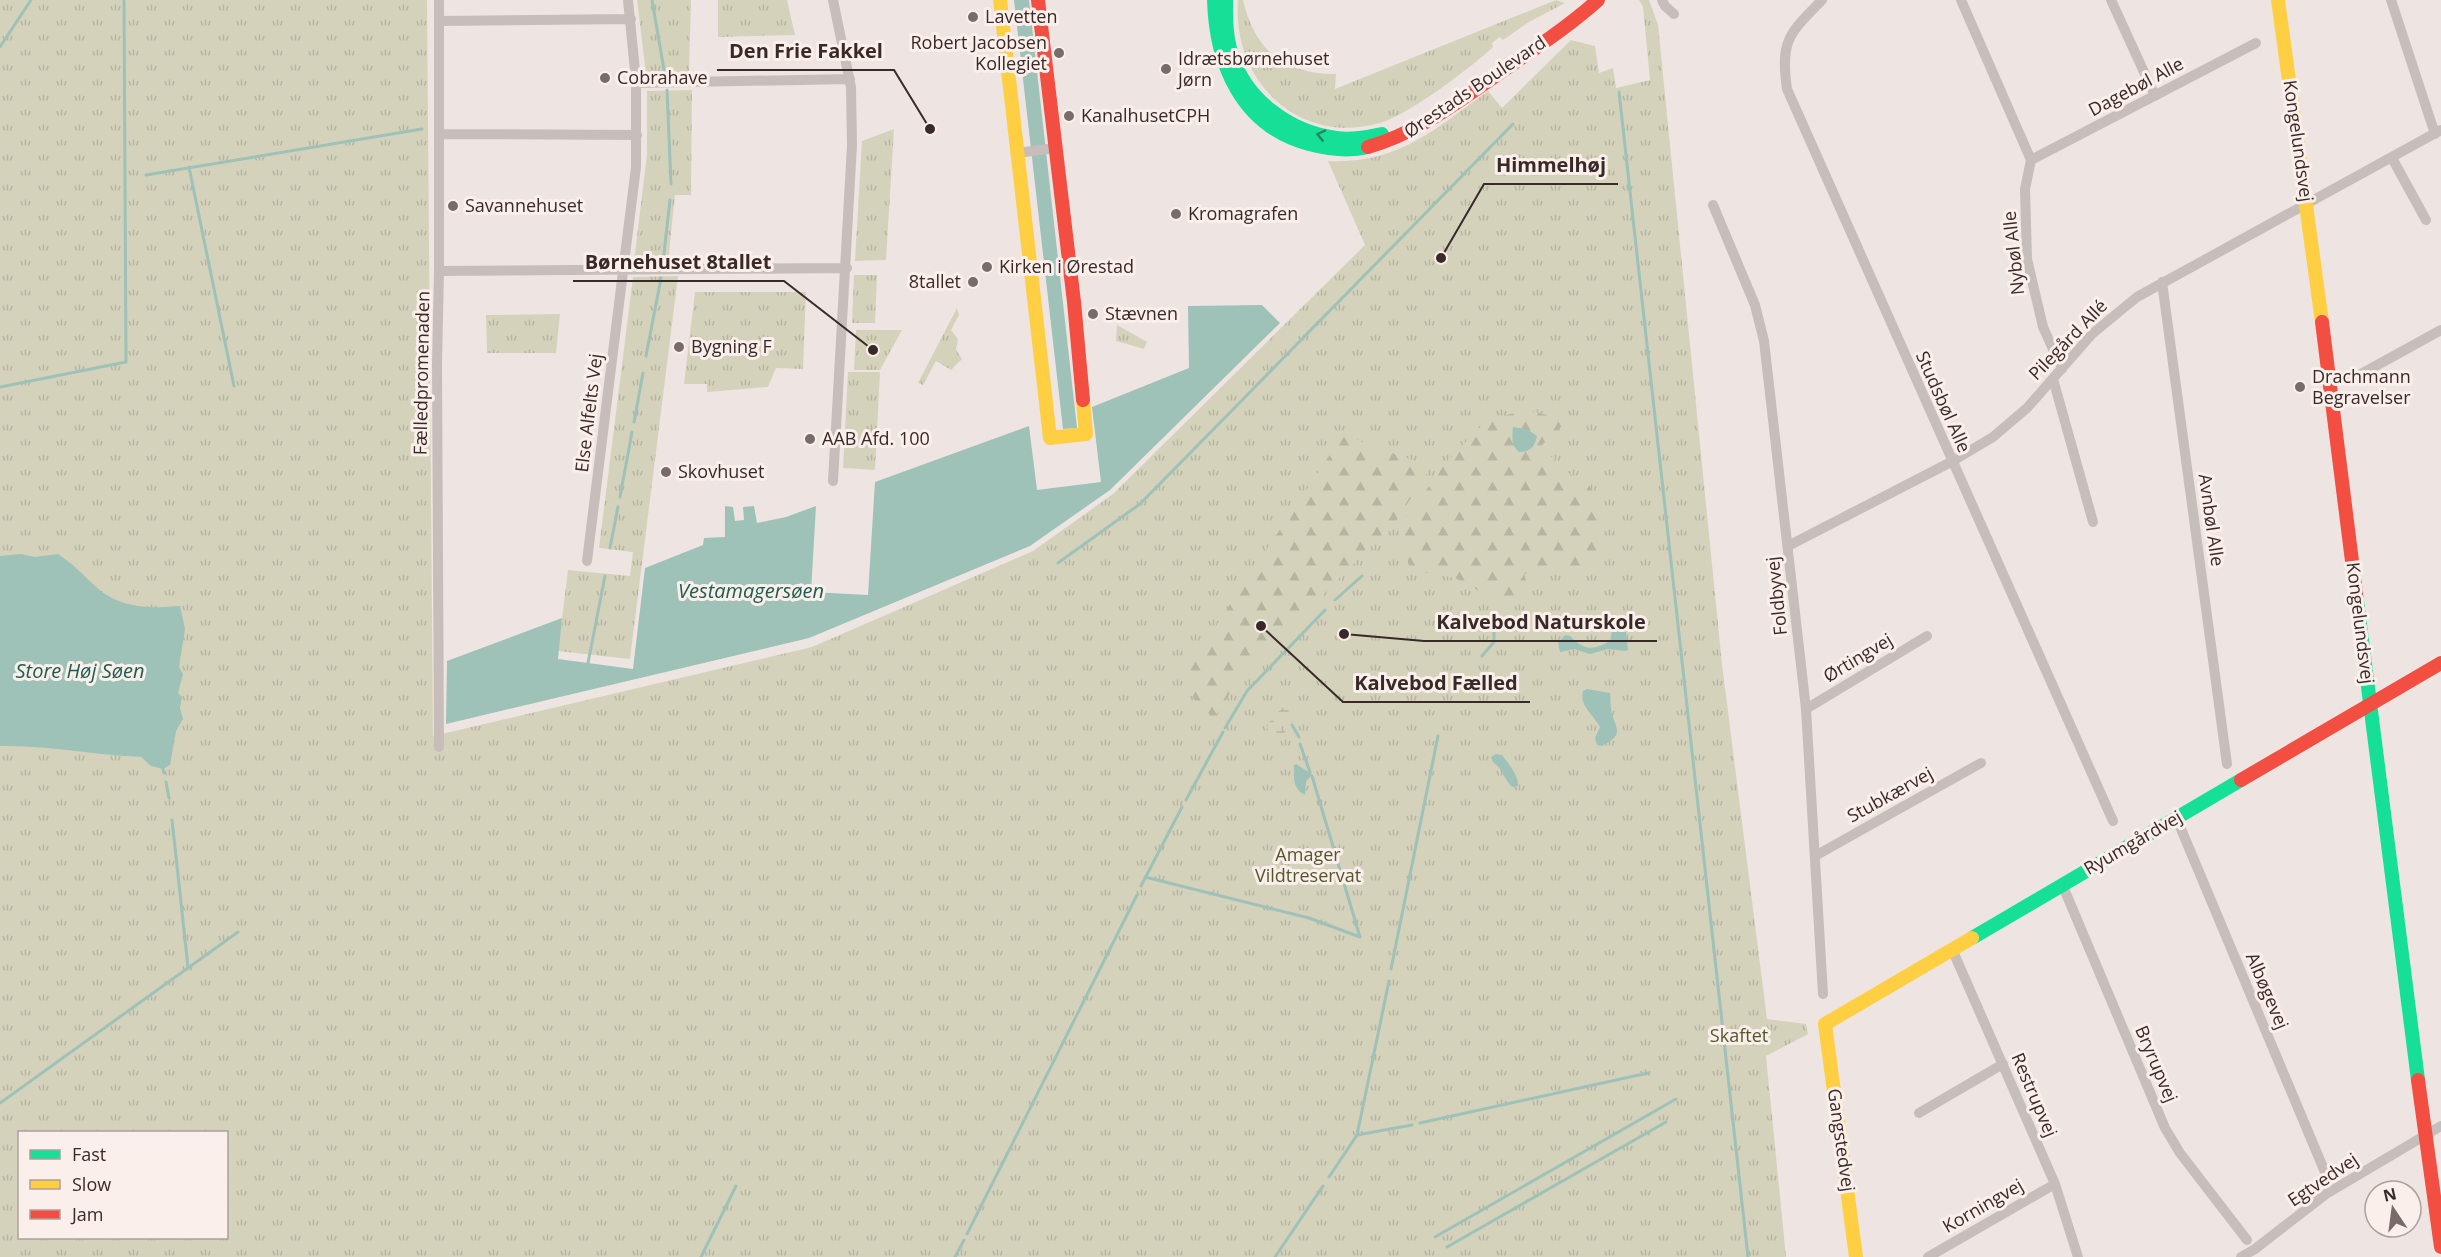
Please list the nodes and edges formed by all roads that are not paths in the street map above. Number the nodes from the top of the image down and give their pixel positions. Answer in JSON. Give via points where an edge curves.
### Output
{"nodes":[{"id":1,"x":439,"y":0,"type":"edge"},
{"id":2,"x":628,"y":0,"type":"edge"},
{"id":3,"x":832,"y":0,"type":"edge"},
{"id":4,"x":1000,"y":0,"type":"edge"},
{"id":5,"x":1038,"y":0,"type":"edge"},
{"id":6,"x":1214,"y":0,"type":"edge"},
{"id":7,"x":1226,"y":0,"type":"edge"},
{"id":8,"x":1585,"y":0,"type":"edge"},
{"id":9,"x":1598,"y":0,"type":"edge"},
{"id":10,"x":1662,"y":0,"type":"edge"},
{"id":11,"x":1822,"y":0,"type":"edge"},
{"id":12,"x":1961,"y":0,"type":"edge"},
{"id":13,"x":2111,"y":0,"type":"edge"},
{"id":14,"x":2278,"y":0,"type":"edge"},
{"id":15,"x":2391,"y":0,"type":"edge"},
{"id":16,"x":1674,"y":14,"type":"dead end"},
{"id":17,"x":1573,"y":15,"type":"junction"},
{"id":18,"x":631,"y":18,"type":"junction"},
{"id":19,"x":439,"y":21,"type":"junction"},
{"id":20,"x":2256,"y":43,"type":"dead end"},
{"id":21,"x":850,"y":79,"type":"junction"},
{"id":22,"x":636,"y":83,"type":"junction"},
{"id":23,"x":2155,"y":96,"type":"junction"},
{"id":24,"x":2438,"y":132,"type":"edge"},
{"id":25,"x":439,"y":134,"type":"junction"},
{"id":26,"x":637,"y":135,"type":"junction"},
{"id":27,"x":1053,"y":148,"type":"junction"},
{"id":28,"x":1022,"y":152,"type":"junction"},
{"id":29,"x":2392,"y":158,"type":"junction"},
{"id":30,"x":2031,"y":160,"type":"junction"},
{"id":31,"x":1713,"y":205,"type":"dead end"},
{"id":32,"x":2306,"y":206,"type":"junction"},
{"id":33,"x":2426,"y":220,"type":"dead end"},
{"id":34,"x":846,"y":268,"type":"junction"},
{"id":35,"x":624,"y":270,"type":"junction"},
{"id":36,"x":439,"y":271,"type":"junction"},
{"id":37,"x":2162,"y":282,"type":"junction"},
{"id":38,"x":2441,"y":330,"type":"edge"},
{"id":39,"x":2062,"y":369,"type":"junction"},
{"id":40,"x":2053,"y":379,"type":"junction"},
{"id":41,"x":2352,"y":380,"type":"dead end"},
{"id":42,"x":1952,"y":462,"type":"junction"},
{"id":43,"x":833,"y":481,"type":"dead end"},
{"id":44,"x":2092,"y":522,"type":"dead end"},
{"id":45,"x":1788,"y":546,"type":"junction"},
{"id":46,"x":587,"y":561,"type":"dead end"},
{"id":47,"x":1927,"y":636,"type":"dead end"},
{"id":48,"x":2441,"y":663,"type":"edge"},
{"id":49,"x":2370,"y":703,"type":"junction"},
{"id":50,"x":1806,"y":709,"type":"junction"},
{"id":51,"x":439,"y":747,"type":"dead end"},
{"id":52,"x":1981,"y":763,"type":"dead end"},
{"id":53,"x":2227,"y":764,"type":"dead end"},
{"id":54,"x":2176,"y":817,"type":"junction"},
{"id":55,"x":2113,"y":822,"type":"dead end"},
{"id":56,"x":1815,"y":856,"type":"junction"},
{"id":57,"x":2062,"y":884,"type":"junction"},
{"id":58,"x":1952,"y":949,"type":"junction"},
{"id":59,"x":1823,"y":994,"type":"dead end"},
{"id":60,"x":1825,"y":1024,"type":"joint"},
{"id":61,"x":2003,"y":1064,"type":"junction"},
{"id":62,"x":1918,"y":1113,"type":"dead end"},
{"id":63,"x":2441,"y":1126,"type":"edge"},
{"id":64,"x":2426,"y":1134,"type":"junction"},
{"id":65,"x":2327,"y":1177,"type":"dead end"},
{"id":66,"x":2055,"y":1184,"type":"junction"},
{"id":67,"x":2247,"y":1240,"type":"dead end"},
{"id":68,"x":2441,"y":1247,"type":"edge"},
{"id":69,"x":2258,"y":1253,"type":"edge"},
{"id":70,"x":1856,"y":1257,"type":"edge"},
{"id":71,"x":1928,"y":1257,"type":"edge"},
{"id":72,"x":2078,"y":1257,"type":"edge"},
{"id":73,"x":2241,"y":1257,"type":"edge"}],
"edges":[{"from":1,"to":19,"type":"street","name":"Fælledpromenaden"},
{"from":2,"to":18,"type":"street","name":"Else Alfelts Vej"},
{"from":3,"to":21,"type":"street"},
{"from":4,"to":28,"type":"street"},
{"from":5,"to":27,"type":"street"},
{"from":6,"to":17,"type":"street","name":"Ørestads Boulevard","via":[[1222,61],[1244,101],[1276,130],[1315,146],[1336,149],[1378,146],[1416,130]]},
{"from":17,"to":7,"type":"street","name":"Ørestads Boulevard","one_way":true,"via":[[1411,121],[1375,136],[1356,139],[1299,128],[1283,120],[1254,94],[1233,58]]},
{"from":8,"to":17,"type":"street"},
{"from":9,"to":17,"type":"street"},
{"from":10,"to":16,"type":"street"},
{"from":11,"to":42,"type":"street","name":"Studsbøl Alle","via":[[1794,28],[1785,47],[1787,89]]},
{"from":12,"to":30,"type":"street"},
{"from":13,"to":23,"type":"street"},
{"from":14,"to":32,"type":"street","name":"Kongelundsvej"},
{"from":15,"to":24,"type":"street"},
{"from":18,"to":19,"type":"street"},
{"from":18,"to":22,"type":"street","name":"Else Alfelts Vej"},
{"from":19,"to":25,"type":"street","name":"Fælledpromenaden"},
{"from":20,"to":23,"type":"street","name":"Dagebøl Alle"},
{"from":21,"to":22,"type":"street"},
{"from":21,"to":34,"type":"street","via":[[852,145]]},
{"from":22,"to":26,"type":"street","name":"Else Alfelts Vej"},
{"from":23,"to":30,"type":"street","name":"Dagebøl Alle"},
{"from":24,"to":29,"type":"street","name":"Pilegård Allé"},
{"from":25,"to":26,"type":"street"},
{"from":25,"to":36,"type":"street","name":"Fælledpromenaden"},
{"from":26,"to":35,"type":"street","name":"Else Alfelts Vej"},
{"from":27,"to":28,"type":"street"},
{"from":27,"to":28,"type":"street","via":[[1086,434],[1050,438]]},
{"from":29,"to":32,"type":"street","name":"Pilegård Allé"},
{"from":29,"to":33,"type":"street"},
{"from":30,"to":39,"type":"street","name":"Nybøl Alle","via":[[2025,189],[2027,259],[2043,327]]},
{"from":31,"to":45,"type":"street","name":"Foldbyvej","via":[[1755,305],[1764,341]]},
{"from":32,"to":37,"type":"street","name":"Pilegård Allé"},
{"from":32,"to":49,"type":"street","name":"Kongelundsvej"},
{"from":34,"to":35,"type":"street"},
{"from":34,"to":43,"type":"street"},
{"from":35,"to":36,"type":"street"},
{"from":35,"to":46,"type":"street","name":"Else Alfelts Vej"},
{"from":36,"to":51,"type":"street","name":"Fælledpromenaden"},
{"from":37,"to":39,"type":"street","name":"Pilegård Allé","via":[[2114,313]]},
{"from":37,"to":53,"type":"street","name":"Avnbøl Alle"},
{"from":38,"to":41,"type":"street"},
{"from":39,"to":40,"type":"street","name":"Pilegård Allé"},
{"from":40,"to":42,"type":"street","name":"Pilegård Allé","via":[[1993,437]]},
{"from":40,"to":44,"type":"street"},
{"from":42,"to":45,"type":"street","name":"Pilegård Allé"},
{"from":42,"to":55,"type":"street","name":"Studsbøl Alle"},
{"from":45,"to":50,"type":"street","name":"Foldbyvej"},
{"from":47,"to":50,"type":"street","name":"Ørtingvej"},
{"from":48,"to":49,"type":"street","name":"Ryumgårdvej"},
{"from":49,"to":54,"type":"street","name":"Ryumgårdvej"},
{"from":49,"to":64,"type":"street","name":"Kongelundsvej"},
{"from":50,"to":56,"type":"street","name":"Foldbyvej"},
{"from":52,"to":56,"type":"street","name":"Stubkærvej"},
{"from":54,"to":57,"type":"street","name":"Ryumgårdvej"},
{"from":54,"to":65,"type":"street","name":"Albøgevej"},
{"from":56,"to":59,"type":"street","name":"Foldbyvej"},
{"from":57,"to":58,"type":"street","name":"Ryumgårdvej"},
{"from":57,"to":67,"type":"street","name":"Bryrupvej","via":[[2165,1128]]},
{"from":58,"to":60,"type":"street","name":"Ryumgårdvej"},
{"from":58,"to":61,"type":"street","name":"Restrupvej"},
{"from":60,"to":70,"type":"street","name":"Gangstedvej"},
{"from":61,"to":62,"type":"street"},
{"from":61,"to":66,"type":"street","name":"Restrupvej"},
{"from":63,"to":64,"type":"street","name":"Egtvedvej"},
{"from":64,"to":68,"type":"street","name":"Kongelundsvej"},
{"from":64,"to":69,"type":"street","name":"Egtvedvej","via":[[2326,1194]]},
{"from":66,"to":71,"type":"street","name":"Korningvej"},
{"from":66,"to":72,"type":"street","name":"Restrupvej"},
{"from":69,"to":73,"type":"street","name":"Egtvedvej"}]}
